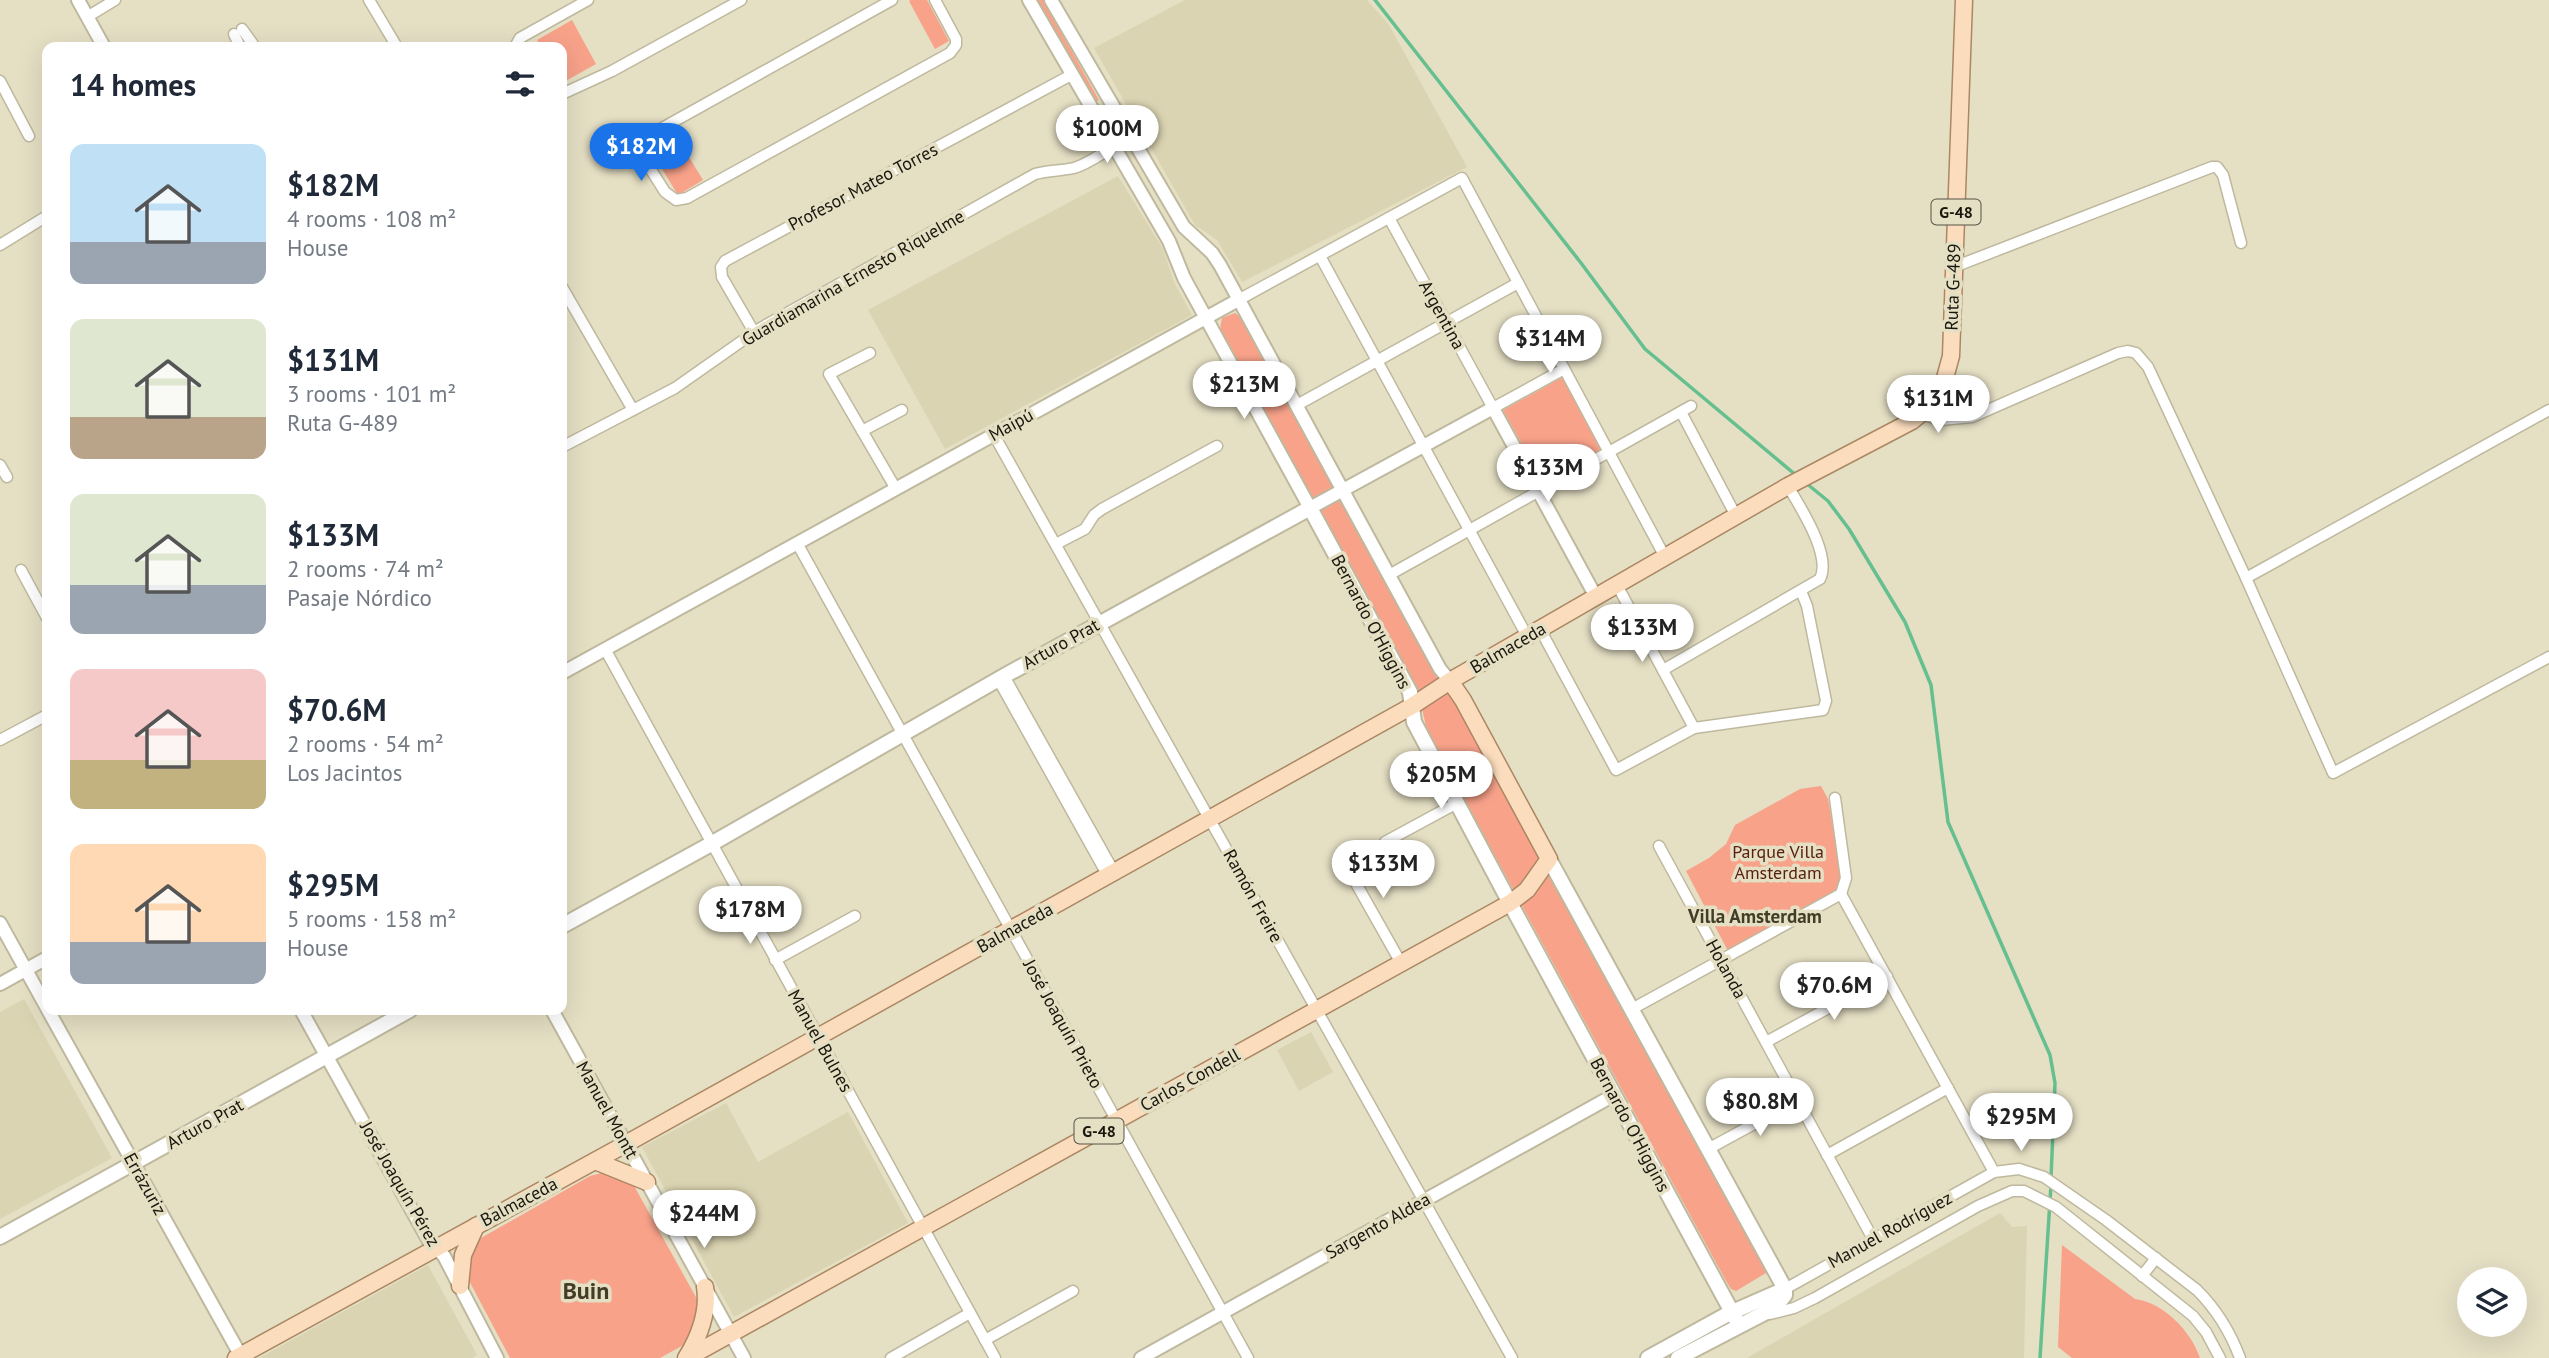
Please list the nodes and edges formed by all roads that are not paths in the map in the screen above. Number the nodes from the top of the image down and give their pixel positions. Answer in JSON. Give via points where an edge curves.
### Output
{"nodes":[{"id":1,"x":78,"y":0,"type":"edge"},
{"id":2,"x":115,"y":0,"type":"edge"},
{"id":3,"x":369,"y":0,"type":"edge"},
{"id":4,"x":588,"y":0,"type":"edge"},
{"id":5,"x":741,"y":0,"type":"edge"},
{"id":6,"x":892,"y":0,"type":"edge"},
{"id":7,"x":1029,"y":0,"type":"edge"},
{"id":8,"x":1051,"y":0,"type":"edge"},
{"id":9,"x":1964,"y":0,"type":"edge"},
{"id":10,"x":936,"y":1,"type":"edge"},
{"id":11,"x":87,"y":17,"type":"junction"},
{"id":12,"x":101,"y":42,"type":"edge"},
{"id":13,"x":239,"y":42,"type":"edge"},
{"id":14,"x":250,"y":42,"type":"edge"},
{"id":15,"x":394,"y":42,"type":"edge"},
{"id":16,"x":517,"y":42,"type":"edge"},
{"id":17,"x":1076,"y":43,"type":"junction"},
{"id":18,"x":1060,"y":52,"type":"junction"},
{"id":19,"x":1073,"y":74,"type":"junction"},
{"id":20,"x":0,"y":81,"type":"edge"},
{"id":21,"x":567,"y":92,"type":"edge"},
{"id":22,"x":1112,"y":105,"type":"junction"},
{"id":23,"x":1096,"y":114,"type":"junction"},
{"id":24,"x":29,"y":136,"type":"dead end"},
{"id":25,"x":1115,"y":146,"type":"junction"},
{"id":26,"x":1389,"y":218,"type":"junction"},
{"id":27,"x":42,"y":219,"type":"edge"},
{"id":28,"x":2241,"y":243,"type":"dead end"},
{"id":29,"x":0,"y":245,"type":"edge"},
{"id":30,"x":1320,"y":256,"type":"junction"},
{"id":31,"x":1954,"y":267,"type":"junction"},
{"id":32,"x":1518,"y":283,"type":"junction"},
{"id":33,"x":1240,"y":299,"type":"junction"},
{"id":34,"x":567,"y":304,"type":"edge"},
{"id":35,"x":1206,"y":317,"type":"junction"},
{"id":36,"x":1446,"y":323,"type":"junction"},
{"id":37,"x":754,"y":332,"type":"junction"},
{"id":38,"x":870,"y":353,"type":"dead end"},
{"id":39,"x":1377,"y":361,"type":"junction"},
{"id":40,"x":1564,"y":369,"type":"junction"},
{"id":41,"x":1297,"y":405,"type":"junction"},
{"id":42,"x":1691,"y":407,"type":"dead end"},
{"id":43,"x":1493,"y":408,"type":"junction"},
{"id":44,"x":633,"y":410,"type":"junction"},
{"id":45,"x":902,"y":410,"type":"dead end"},
{"id":46,"x":2549,"y":410,"type":"edge"},
{"id":47,"x":1681,"y":412,"type":"junction"},
{"id":48,"x":1921,"y":414,"type":"junction"},
{"id":49,"x":862,"y":431,"type":"junction"},
{"id":50,"x":994,"y":435,"type":"junction"},
{"id":51,"x":567,"y":444,"type":"edge"},
{"id":52,"x":1423,"y":445,"type":"junction"},
{"id":53,"x":1217,"y":446,"type":"dead end"},
{"id":54,"x":1609,"y":452,"type":"junction"},
{"id":55,"x":0,"y":465,"type":"edge"},
{"id":56,"x":7,"y":477,"type":"dead end"},
{"id":57,"x":1797,"y":481,"type":"junction"},
{"id":58,"x":896,"y":489,"type":"junction"},
{"id":59,"x":1343,"y":489,"type":"junction"},
{"id":60,"x":1539,"y":492,"type":"junction"},
{"id":61,"x":1310,"y":508,"type":"junction"},
{"id":62,"x":1736,"y":516,"type":"junction"},
{"id":63,"x":1469,"y":530,"type":"junction"},
{"id":64,"x":797,"y":544,"type":"junction"},
{"id":65,"x":1056,"y":544,"type":"junction"},
{"id":66,"x":1665,"y":557,"type":"junction"},
{"id":67,"x":22,"y":570,"type":"dead end"},
{"id":68,"x":1389,"y":575,"type":"junction"},
{"id":69,"x":2246,"y":578,"type":"junction"},
{"id":70,"x":1617,"y":585,"type":"junction"},
{"id":71,"x":1801,"y":591,"type":"junction"},
{"id":72,"x":1596,"y":597,"type":"junction"},
{"id":73,"x":42,"y":608,"type":"edge"},
{"id":74,"x":1101,"y":623,"type":"junction"},
{"id":75,"x":1534,"y":633,"type":"junction"},
{"id":76,"x":605,"y":649,"type":"junction"},
{"id":77,"x":2549,"y":657,"type":"edge"},
{"id":78,"x":567,"y":670,"type":"edge"},
{"id":79,"x":1663,"y":670,"type":"junction"},
{"id":80,"x":1001,"y":678,"type":"junction"},
{"id":81,"x":1450,"y":681,"type":"junction"},
{"id":82,"x":1412,"y":706,"type":"junction"},
{"id":83,"x":42,"y":718,"type":"edge"},
{"id":84,"x":1694,"y":728,"type":"junction"},
{"id":85,"x":902,"y":733,"type":"junction"},
{"id":86,"x":0,"y":740,"type":"edge"},
{"id":87,"x":1835,"y":798,"type":"dead end"},
{"id":88,"x":1457,"y":803,"type":"junction"},
{"id":89,"x":1210,"y":819,"type":"junction"},
{"id":90,"x":1385,"y":842,"type":"dead end"},
{"id":91,"x":711,"y":844,"type":"junction"},
{"id":92,"x":1660,"y":846,"type":"dead end"},
{"id":93,"x":1549,"y":859,"type":"junction"},
{"id":94,"x":1344,"y":863,"type":"dead end"},
{"id":95,"x":1111,"y":874,"type":"junction"},
{"id":96,"x":1841,"y":894,"type":"junction"},
{"id":97,"x":1510,"y":904,"type":"junction"},
{"id":98,"x":855,"y":916,"type":"dead end"},
{"id":99,"x":0,"y":923,"type":"edge"},
{"id":100,"x":567,"y":923,"type":"edge"},
{"id":101,"x":1011,"y":930,"type":"junction"},
{"id":102,"x":775,"y":960,"type":"junction"},
{"id":103,"x":1721,"y":960,"type":"junction"},
{"id":104,"x":42,"y":961,"type":"edge"},
{"id":105,"x":1401,"y":964,"type":"junction"},
{"id":106,"x":26,"y":970,"type":"junction"},
{"id":107,"x":1887,"y":976,"type":"junction"},
{"id":108,"x":0,"y":984,"type":"edge"},
{"id":109,"x":42,"y":998,"type":"edge"},
{"id":110,"x":1632,"y":1009,"type":"junction"},
{"id":111,"x":1317,"y":1010,"type":"junction"},
{"id":112,"x":51,"y":1015,"type":"edge"},
{"id":113,"x":304,"y":1015,"type":"edge"},
{"id":114,"x":401,"y":1015,"type":"edge"},
{"id":115,"x":555,"y":1015,"type":"edge"},
{"id":116,"x":818,"y":1037,"type":"junction"},
{"id":117,"x":1766,"y":1042,"type":"junction"},
{"id":118,"x":327,"y":1056,"type":"junction"},
{"id":119,"x":1948,"y":1088,"type":"junction"},
{"id":120,"x":1614,"y":1095,"type":"junction"},
{"id":121,"x":1798,"y":1100,"type":"junction"},
{"id":122,"x":1117,"y":1121,"type":"junction"},
{"id":123,"x":626,"y":1144,"type":"junction"},
{"id":124,"x":1707,"y":1149,"type":"junction"},
{"id":125,"x":1827,"y":1155,"type":"junction"},
{"id":126,"x":595,"y":1161,"type":"junction"},
{"id":127,"x":134,"y":1164,"type":"junction"},
{"id":128,"x":1994,"y":1171,"type":"junction"},
{"id":129,"x":647,"y":1182,"type":"junction"},
{"id":130,"x":1423,"y":1201,"type":"junction"},
{"id":131,"x":476,"y":1226,"type":"junction"},
{"id":132,"x":923,"y":1228,"type":"junction"},
{"id":133,"x":0,"y":1237,"type":"edge"},
{"id":134,"x":1873,"y":1240,"type":"junction"},
{"id":135,"x":436,"y":1248,"type":"junction"},
{"id":136,"x":2156,"y":1258,"type":"junction"},
{"id":137,"x":2143,"y":1276,"type":"junction"},
{"id":138,"x":460,"y":1286,"type":"junction"},
{"id":139,"x":705,"y":1287,"type":"junction"},
{"id":140,"x":1785,"y":1289,"type":"junction"},
{"id":141,"x":1073,"y":1291,"type":"dead end"},
{"id":142,"x":1223,"y":1312,"type":"junction"},
{"id":143,"x":970,"y":1313,"type":"junction"},
{"id":144,"x":1757,"y":1317,"type":"junction"},
{"id":145,"x":1735,"y":1319,"type":"junction"},
{"id":146,"x":731,"y":1334,"type":"junction"},
{"id":147,"x":985,"y":1340,"type":"junction"},
{"id":148,"x":239,"y":1357,"type":"edge"},
{"id":149,"x":497,"y":1358,"type":"edge"},
{"id":150,"x":687,"y":1358,"type":"edge"},
{"id":151,"x":744,"y":1358,"type":"edge"},
{"id":152,"x":891,"y":1358,"type":"edge"},
{"id":153,"x":995,"y":1358,"type":"edge"},
{"id":154,"x":1141,"y":1358,"type":"edge"},
{"id":155,"x":1248,"y":1358,"type":"edge"},
{"id":156,"x":1512,"y":1358,"type":"edge"},
{"id":157,"x":1648,"y":1358,"type":"edge"},
{"id":158,"x":1678,"y":1358,"type":"edge"},
{"id":159,"x":2220,"y":1358,"type":"edge"},
{"id":160,"x":2240,"y":1358,"type":"edge"}],
"edges":[{"from":1,"to":11,"type":"street"},
{"from":2,"to":11,"type":"street"},
{"from":3,"to":15,"type":"street"},
{"from":4,"to":16,"type":"street"},
{"from":5,"to":21,"type":"street"},
{"from":6,"to":10,"type":"street","via":[[646,137],[641,145],[643,158],[668,196],[683,200],[697,193],[950,53],[955,36]]},
{"from":7,"to":18,"type":"street","name":"Bernardo O'Higgins"},
{"from":8,"to":17,"type":"street"},
{"from":9,"to":31,"type":"main road","name":"Ruta G-489","number":"G-48"},
{"from":11,"to":12,"type":"street"},
{"from":13,"to":14,"type":"street","via":[[238,31]]},
{"from":17,"to":18,"type":"street"},
{"from":17,"to":22,"type":"street"},
{"from":18,"to":19,"type":"street","name":"Bernardo O'Higgins"},
{"from":19,"to":23,"type":"street","name":"Bernardo O'Higgins"},
{"from":19,"to":37,"type":"street","name":"Profesor Mateo Torres","via":[[725,261],[722,278]]},
{"from":20,"to":24,"type":"street"},
{"from":22,"to":23,"type":"street"},
{"from":22,"to":33,"type":"street","via":[[1184,227],[1217,259]]},
{"from":23,"to":25,"type":"street","name":"Bernardo O'Higgins"},
{"from":25,"to":35,"type":"street","name":"Bernardo O'Higgins"},
{"from":25,"to":37,"type":"street","name":"Guardiamarina Ernesto Riquelme","via":[[1078,167],[1035,174]]},
{"from":26,"to":30,"type":"street","name":"Maipú"},
{"from":26,"to":32,"type":"street","name":"Maipú","via":[[1462,178]]},
{"from":26,"to":36,"type":"street","name":"Argentina"},
{"from":27,"to":29,"type":"street"},
{"from":28,"to":31,"type":"street","via":[[2223,175],[2212,167]]},
{"from":30,"to":33,"type":"street","name":"Maipú"},
{"from":30,"to":39,"type":"street"},
{"from":31,"to":48,"type":"main road","name":"Ruta G-489","number":"G-48","via":[[1950,368],[1936,399]]},
{"from":32,"to":36,"type":"street"},
{"from":32,"to":40,"type":"street"},
{"from":33,"to":35,"type":"street","name":"Maipú"},
{"from":33,"to":41,"type":"street"},
{"from":34,"to":44,"type":"street"},
{"from":35,"to":50,"type":"street","name":"Maipú"},
{"from":35,"to":61,"type":"street","name":"Bernardo O'Higgins"},
{"from":36,"to":39,"type":"street"},
{"from":36,"to":43,"type":"street","name":"Argentina"},
{"from":37,"to":44,"type":"street","name":"Guardiamarina Ernesto Riquelme","via":[[675,388]]},
{"from":38,"to":49,"type":"street","via":[[829,374]]},
{"from":39,"to":41,"type":"street"},
{"from":39,"to":52,"type":"street"},
{"from":40,"to":43,"type":"street","name":"Arturo Prat"},
{"from":40,"to":54,"type":"street"},
{"from":41,"to":59,"type":"street"},
{"from":42,"to":47,"type":"street"},
{"from":43,"to":52,"type":"street","name":"Arturo Prat"},
{"from":43,"to":60,"type":"street","name":"Argentina"},
{"from":44,"to":51,"type":"street","name":"Guardiamarina Ernesto Riquelme"},
{"from":45,"to":49,"type":"street"},
{"from":46,"to":69,"type":"street"},
{"from":47,"to":54,"type":"street"},
{"from":47,"to":62,"type":"street"},
{"from":48,"to":57,"type":"main road","name":"Ruta G-489","number":"G-48"},
{"from":48,"to":69,"type":"street","via":[[1950,420],[1972,417],[2105,357],[2136,353],[2148,367]]},
{"from":49,"to":58,"type":"street"},
{"from":50,"to":58,"type":"street","name":"Maipú"},
{"from":50,"to":65,"type":"street","name":"Ramón Freire"},
{"from":52,"to":59,"type":"street","name":"Arturo Prat"},
{"from":52,"to":63,"type":"street"},
{"from":53,"to":65,"type":"street","via":[[1102,509],[1085,529]]},
{"from":54,"to":60,"type":"street"},
{"from":54,"to":66,"type":"street"},
{"from":55,"to":56,"type":"street"},
{"from":57,"to":62,"type":"main road","name":"Balmaceda","number":"G-48"},
{"from":57,"to":71,"type":"street","via":[[1823,566],[1820,579]]},
{"from":58,"to":64,"type":"street","name":"Maipú"},
{"from":59,"to":61,"type":"street","name":"Arturo Prat"},
{"from":59,"to":68,"type":"street"},
{"from":60,"to":63,"type":"street"},
{"from":60,"to":72,"type":"street","name":"Argentina"},
{"from":61,"to":74,"type":"main road","name":"Arturo Prat"},
{"from":61,"to":82,"type":"main road","name":"Bernardo O'Higgins","via":[[1410,692]]},
{"from":62,"to":66,"type":"main road","name":"Balmaceda","number":"G-48"},
{"from":63,"to":68,"type":"street"},
{"from":63,"to":75,"type":"street"},
{"from":64,"to":76,"type":"street","name":"Maipú"},
{"from":64,"to":85,"type":"street","name":"José Joaquín Prieto"},
{"from":65,"to":74,"type":"street","name":"Ramón Freire"},
{"from":66,"to":70,"type":"main road","name":"Balmaceda","number":"G-48"},
{"from":67,"to":73,"type":"street"},
{"from":68,"to":81,"type":"street"},
{"from":69,"to":77,"type":"street","via":[[2333,772]]},
{"from":70,"to":72,"type":"main road","name":"Balmaceda","number":"G-48"},
{"from":70,"to":79,"type":"street"},
{"from":71,"to":79,"type":"street"},
{"from":71,"to":84,"type":"street","via":[[1825,708]]},
{"from":72,"to":75,"type":"main road","name":"Balmaceda","number":"G-48"},
{"from":74,"to":80,"type":"main road","name":"Arturo Prat"},
{"from":74,"to":89,"type":"street","name":"Ramón Freire"},
{"from":75,"to":81,"type":"main road","name":"Balmaceda","number":"G-48"},
{"from":75,"to":84,"type":"street","via":[[1616,769]]},
{"from":76,"to":78,"type":"street","name":"Maipú"},
{"from":76,"to":91,"type":"street","name":"Manuel Bulnes"},
{"from":79,"to":84,"type":"street"},
{"from":80,"to":85,"type":"main road","name":"Arturo Prat"},
{"from":80,"to":95,"type":"street"},
{"from":81,"to":82,"type":"main road","name":"Balmaceda"},
{"from":81,"to":93,"type":"main road"},
{"from":82,"to":88,"type":"main road","name":"Bernardo O'Higgins","via":[[1414,722]]},
{"from":82,"to":89,"type":"main road","name":"Balmaceda"},
{"from":83,"to":86,"type":"street"},
{"from":85,"to":91,"type":"main road","name":"Arturo Prat"},
{"from":85,"to":101,"type":"street","name":"José Joaquín Prieto"},
{"from":87,"to":96,"type":"street","via":[[1846,878]]},
{"from":88,"to":90,"type":"street"},
{"from":88,"to":97,"type":"main road","name":"Bernardo O'Higgins"},
{"from":89,"to":95,"type":"main road","name":"Balmaceda"},
{"from":89,"to":111,"type":"street","name":"Ramón Freire"},
{"from":91,"to":100,"type":"main road","name":"Arturo Prat"},
{"from":91,"to":102,"type":"street","name":"Manuel Bulnes"},
{"from":92,"to":103,"type":"street","name":"Holanda"},
{"from":93,"to":97,"type":"main road","number":"G-48","via":[[1527,890]]},
{"from":93,"to":110,"type":"main road"},
{"from":94,"to":105,"type":"street"},
{"from":95,"to":101,"type":"main road","name":"Balmaceda"},
{"from":96,"to":103,"type":"street"},
{"from":96,"to":107,"type":"street"},
{"from":97,"to":105,"type":"main road","name":"Carlos Condell","number":"G-48"},
{"from":97,"to":120,"type":"main road","name":"Bernardo O'Higgins"},
{"from":98,"to":102,"type":"street"},
{"from":99,"to":106,"type":"street","name":"Errázuriz"},
{"from":101,"to":116,"type":"main road","name":"Balmaceda"},
{"from":101,"to":122,"type":"street","name":"José Joaquín Prieto"},
{"from":102,"to":116,"type":"street","name":"Manuel Bulnes"},
{"from":103,"to":110,"type":"street"},
{"from":103,"to":117,"type":"street","name":"Holanda"},
{"from":104,"to":106,"type":"street"},
{"from":105,"to":111,"type":"main road","name":"Carlos Condell","number":"G-48"},
{"from":106,"to":108,"type":"street"},
{"from":106,"to":109,"type":"street","name":"Errázuriz"},
{"from":107,"to":117,"type":"street"},
{"from":107,"to":119,"type":"street"},
{"from":110,"to":124,"type":"main road"},
{"from":111,"to":122,"type":"main road","name":"Carlos Condell","number":"G-48"},
{"from":111,"to":130,"type":"street","name":"Ramón Freire"},
{"from":112,"to":127,"type":"street","name":"Errázuriz"},
{"from":113,"to":118,"type":"street","name":"José Joaquín Pérez"},
{"from":114,"to":118,"type":"main road","name":"Arturo Prat"},
{"from":115,"to":123,"type":"street","name":"Manuel Montt"},
{"from":116,"to":123,"type":"main road","name":"Balmaceda"},
{"from":116,"to":132,"type":"street","name":"Manuel Bulnes"},
{"from":117,"to":121,"type":"street","name":"Holanda"},
{"from":118,"to":127,"type":"main road","name":"Arturo Prat"},
{"from":118,"to":135,"type":"street","name":"José Joaquín Pérez"},
{"from":119,"to":125,"type":"street"},
{"from":119,"to":128,"type":"street"},
{"from":120,"to":130,"type":"street","name":"Sargento Aldea"},
{"from":120,"to":145,"type":"main road","name":"Bernardo O'Higgins"},
{"from":121,"to":124,"type":"street"},
{"from":121,"to":125,"type":"street","name":"Holanda"},
{"from":122,"to":132,"type":"main road","name":"Carlos Condell","number":"G-48"},
{"from":122,"to":142,"type":"street","name":"José Joaquín Prieto"},
{"from":123,"to":126,"type":"main road","name":"Balmaceda"},
{"from":123,"to":129,"type":"street","name":"Manuel Montt"},
{"from":124,"to":140,"type":"main road"},
{"from":125,"to":134,"type":"street","name":"Holanda"},
{"from":126,"to":129,"type":"main road"},
{"from":126,"to":131,"type":"main road","name":"Balmaceda"},
{"from":127,"to":133,"type":"main road","name":"Arturo Prat"},
{"from":127,"to":148,"type":"street","name":"Errázuriz"},
{"from":128,"to":134,"type":"street","name":"Manuel Rodríguez"},
{"from":128,"to":136,"type":"street","via":[[2019,1168],[2044,1177]]},
{"from":129,"to":139,"type":"street","name":"Manuel Montt"},
{"from":130,"to":142,"type":"street","name":"Sargento Aldea"},
{"from":130,"to":156,"type":"street","name":"Ramón Freire"},
{"from":131,"to":135,"type":"main road","name":"Balmaceda"},
{"from":131,"to":138,"type":"main road","via":[[463,1255]]},
{"from":132,"to":143,"type":"street","name":"Manuel Bulnes"},
{"from":132,"to":146,"type":"main road","name":"Carlos Condell","number":"G-48"},
{"from":134,"to":140,"type":"street","name":"Manuel Rodríguez"},
{"from":135,"to":138,"type":"street","name":"José Joaquín Pérez"},
{"from":135,"to":148,"type":"main road","name":"Balmaceda"},
{"from":136,"to":137,"type":"street"},
{"from":136,"to":160,"type":"street","via":[[2211,1304]]},
{"from":137,"to":144,"type":"street","via":[[2056,1207],[2024,1191],[2012,1191],[1815,1298]]},
{"from":137,"to":159,"type":"street","via":[[2193,1316]]},
{"from":138,"to":149,"type":"street","name":"José Joaquín Pérez"},
{"from":139,"to":146,"type":"street","name":"Manuel Montt"},
{"from":139,"to":150,"type":"main road","via":[[704,1316]]},
{"from":140,"to":144,"type":"main road","name":"Manuel Rodríguez","via":[[1782,1301]]},
{"from":140,"to":145,"type":"main road","name":"Manuel Rodríguez"},
{"from":141,"to":147,"type":"street"},
{"from":142,"to":154,"type":"street","name":"Sargento Aldea"},
{"from":142,"to":155,"type":"street","name":"José Joaquín Prieto"},
{"from":143,"to":147,"type":"street","name":"Manuel Bulnes"},
{"from":143,"to":152,"type":"street"},
{"from":144,"to":145,"type":"main road","name":"Manuel Rodríguez"},
{"from":145,"to":157,"type":"main road","name":"Manuel Rodríguez"},
{"from":145,"to":158,"type":"main road","name":"Manuel Rodríguez"},
{"from":146,"to":150,"type":"main road","name":"Carlos Condell","number":"G-48"},
{"from":146,"to":151,"type":"street","name":"Manuel Montt"},
{"from":147,"to":153,"type":"street","name":"Manuel Bulnes"}]}
